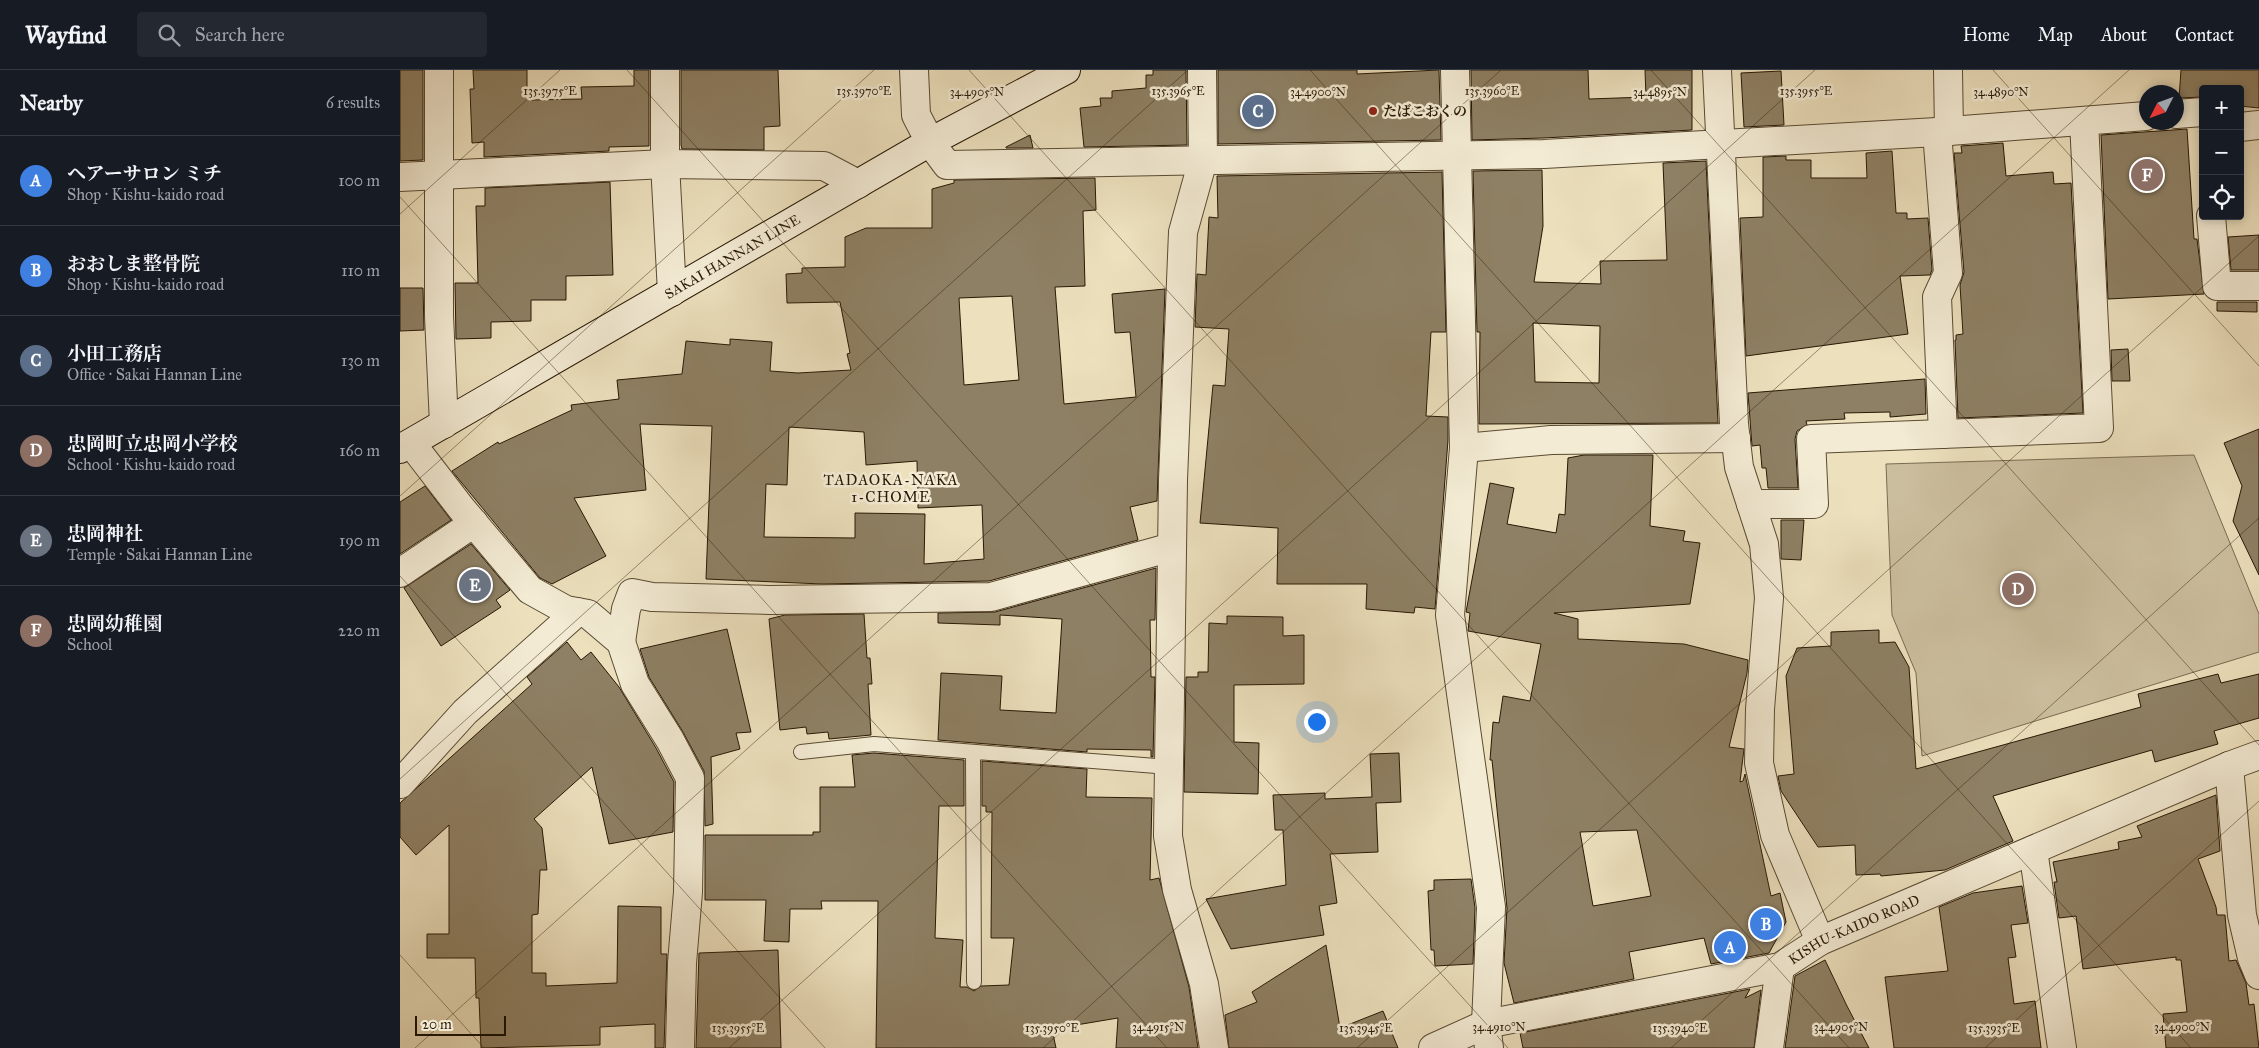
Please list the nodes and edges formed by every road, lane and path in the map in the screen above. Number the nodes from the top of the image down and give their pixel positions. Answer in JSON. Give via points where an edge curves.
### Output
{"nodes":[{"id":1,"x":439,"y":70,"type":"edge"},
{"id":2,"x":665,"y":70,"type":"edge"},
{"id":3,"x":914,"y":70,"type":"edge"},
{"id":4,"x":1066,"y":70,"type":"edge"},
{"id":5,"x":1202,"y":70,"type":"edge"},
{"id":6,"x":1455,"y":70,"type":"edge"},
{"id":7,"x":1717,"y":70,"type":"edge"},
{"id":8,"x":1948,"y":70,"type":"edge"},
{"id":9,"x":2199,"y":112,"type":"edge"},
{"id":10,"x":2184,"y":113,"type":"edge"},
{"id":11,"x":2139,"y":117,"type":"edge"},
{"id":12,"x":2084,"y":121,"type":"junction"},
{"id":13,"x":2259,"y":125,"type":"edge"},
{"id":14,"x":2244,"y":127,"type":"edge"},
{"id":15,"x":1943,"y":132,"type":"junction"},
{"id":16,"x":930,"y":142,"type":"junction"},
{"id":17,"x":1720,"y":145,"type":"junction"},
{"id":18,"x":1457,"y":154,"type":"junction"},
{"id":19,"x":1203,"y":160,"type":"junction"},
{"id":20,"x":665,"y":164,"type":"junction"},
{"id":21,"x":438,"y":175,"type":"junction"},
{"id":22,"x":400,"y":177,"type":"edge"},
{"id":23,"x":858,"y":184,"type":"junction"},
{"id":24,"x":2211,"y":220,"type":"edge"},
{"id":25,"x":2259,"y":286,"type":"edge"},
{"id":26,"x":672,"y":292,"type":"junction"},
{"id":27,"x":444,"y":424,"type":"junction"},
{"id":28,"x":1943,"y":434,"type":"junction"},
{"id":29,"x":1736,"y":438,"type":"junction"},
{"id":30,"x":405,"y":446,"type":"edge"},
{"id":31,"x":1464,"y":448,"type":"junction"},
{"id":32,"x":1751,"y":504,"type":"junction"},
{"id":33,"x":474,"y":523,"type":"junction"},
{"id":34,"x":1172,"y":547,"type":"junction"},
{"id":35,"x":400,"y":573,"type":"edge"},
{"id":36,"x":577,"y":612,"type":"junction"},
{"id":37,"x":621,"y":642,"type":"junction"},
{"id":38,"x":801,"y":752,"type":"dead end"},
{"id":39,"x":974,"y":752,"type":"junction"},
{"id":40,"x":2259,"y":756,"type":"edge"},
{"id":41,"x":2228,"y":766,"type":"junction"},
{"id":42,"x":1169,"y":767,"type":"junction"},
{"id":43,"x":400,"y":784,"type":"edge"},
{"id":44,"x":2033,"y":850,"type":"junction"},
{"id":45,"x":1820,"y":941,"type":"junction"},
{"id":46,"x":1780,"y":967,"type":"junction"},
{"id":47,"x":2259,"y":975,"type":"edge"},
{"id":48,"x":974,"y":982,"type":"dead end"},
{"id":49,"x":1487,"y":1036,"type":"edge"},
{"id":50,"x":680,"y":1048,"type":"edge"},
{"id":51,"x":1214,"y":1048,"type":"edge"},
{"id":52,"x":1433,"y":1048,"type":"edge"},
{"id":53,"x":1770,"y":1048,"type":"edge"},
{"id":54,"x":2062,"y":1048,"type":"edge"}],
"edges":[{"from":1,"to":21,"type":"street"},
{"from":2,"to":20,"type":"street"},
{"from":3,"to":16,"type":"street","via":[[916,115]]},
{"from":4,"to":16,"type":"street","name":"SAKAI HANNAN LINE"},
{"from":5,"to":19,"type":"street"},
{"from":6,"to":18,"type":"street"},
{"from":7,"to":17,"type":"street"},
{"from":8,"to":15,"type":"street"},
{"from":9,"to":10,"type":"street"},
{"from":11,"to":12,"type":"street"},
{"from":12,"to":15,"type":"street"},
{"from":12,"to":28,"type":"street","via":[[2099,428]]},
{"from":13,"to":14,"type":"street"},
{"from":15,"to":17,"type":"street"},
{"from":15,"to":28,"type":"street","via":[[1948,273],[1938,297]]},
{"from":16,"to":19,"type":"street","via":[[947,165]]},
{"from":16,"to":23,"type":"street","name":"SAKAI HANNAN LINE"},
{"from":17,"to":18,"type":"street","via":[[1544,154]]},
{"from":17,"to":29,"type":"street"},
{"from":18,"to":19,"type":"street"},
{"from":18,"to":31,"type":"street"},
{"from":19,"to":34,"type":"street","via":[[1183,232]]},
{"from":20,"to":21,"type":"street"},
{"from":20,"to":23,"type":"street","via":[[824,166]]},
{"from":20,"to":26,"type":"street"},
{"from":21,"to":22,"type":"street"},
{"from":21,"to":27,"type":"street"},
{"from":23,"to":26,"type":"street","name":"SAKAI HANNAN LINE"},
{"from":24,"to":25,"type":"street","via":[[2217,286]]},
{"from":26,"to":27,"type":"street","name":"SAKAI HANNAN LINE"},
{"from":27,"to":30,"type":"street","name":"SAKAI HANNAN LINE"},
{"from":28,"to":32,"type":"street","via":[[1811,439],[1814,504]]},
{"from":29,"to":31,"type":"street","via":[[1551,440]]},
{"from":29,"to":32,"type":"street","via":[[1739,467]]},
{"from":30,"to":33,"type":"street"},
{"from":31,"to":49,"type":"street","via":[[1450,615],[1491,907]]},
{"from":32,"to":45,"type":"street","via":[[1764,544],[1769,598],[1759,763],[1775,835]]},
{"from":33,"to":35,"type":"street"},
{"from":33,"to":36,"type":"street","via":[[530,590],[566,610]]},
{"from":34,"to":37,"type":"street","via":[[991,597],[770,600],[652,597],[632,593]]},
{"from":34,"to":42,"type":"street"},
{"from":36,"to":37,"type":"street","via":[[588,614]]},
{"from":36,"to":43,"type":"street","via":[[465,712]]},
{"from":37,"to":50,"type":"street","via":[[635,684],[690,778]]},
{"from":38,"to":39,"type":"lane","via":[[874,744]]},
{"from":39,"to":42,"type":"lane"},
{"from":39,"to":48,"type":"lane"},
{"from":40,"to":41,"type":"street","name":"KISHU-KAIDO ROAD"},
{"from":41,"to":44,"type":"street","name":"KISHU-KAIDO ROAD"},
{"from":41,"to":47,"type":"street","via":[[2242,915]]},
{"from":42,"to":51,"type":"street","via":[[1168,836],[1178,890],[1204,984]]},
{"from":44,"to":45,"type":"street","name":"KISHU-KAIDO ROAD"},
{"from":44,"to":54,"type":"street"},
{"from":45,"to":46,"type":"street","name":"KISHU-KAIDO ROAD"},
{"from":46,"to":49,"type":"street","name":"KISHU-KAIDO ROAD"},
{"from":46,"to":53,"type":"street"},
{"from":49,"to":52,"type":"street","name":"KISHU-KAIDO ROAD"}]}
